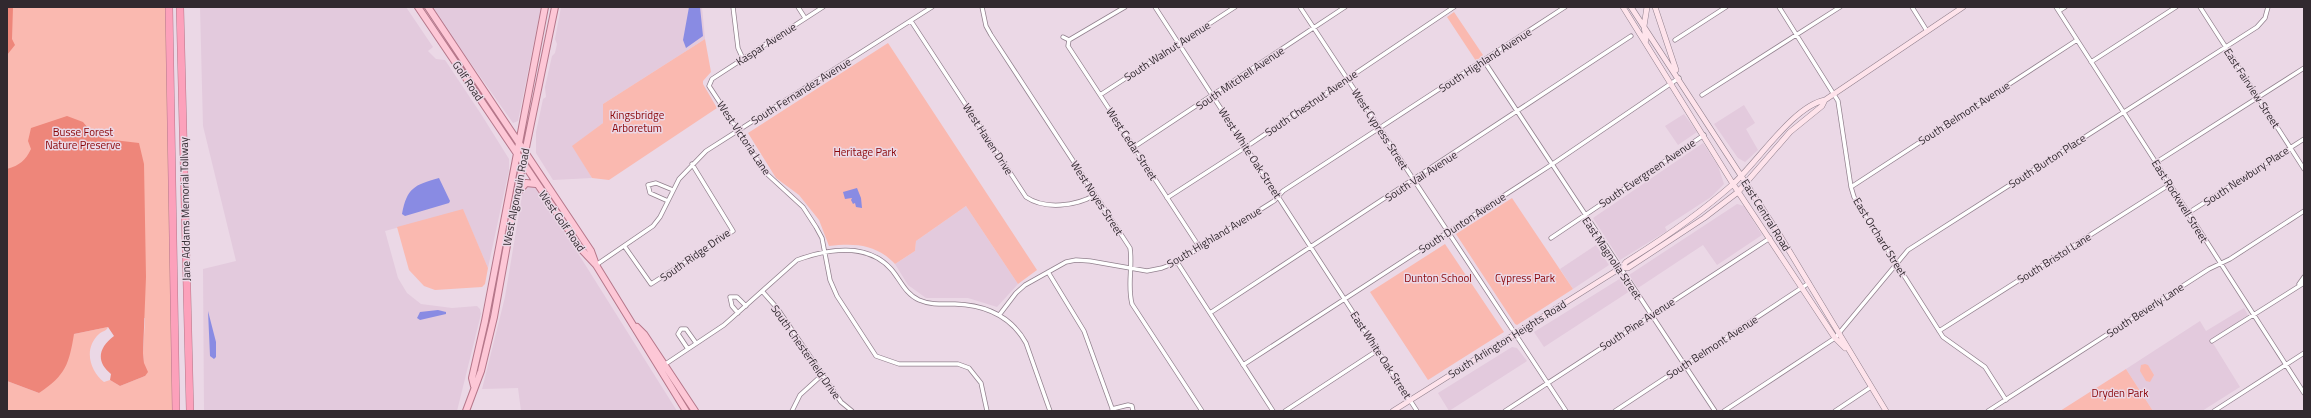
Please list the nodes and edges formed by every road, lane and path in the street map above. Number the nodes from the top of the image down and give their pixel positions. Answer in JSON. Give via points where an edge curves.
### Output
{"nodes":[{"id":1,"x":169,"y":7,"type":"edge"},
{"id":2,"x":180,"y":7,"type":"edge"},
{"id":3,"x":418,"y":7,"type":"edge"},
{"id":4,"x":428,"y":7,"type":"edge"},
{"id":5,"x":545,"y":7,"type":"edge"},
{"id":6,"x":555,"y":7,"type":"edge"},
{"id":7,"x":732,"y":7,"type":"edge"},
{"id":8,"x":798,"y":7,"type":"edge"},
{"id":9,"x":823,"y":7,"type":"edge"},
{"id":10,"x":932,"y":7,"type":"edge"},
{"id":11,"x":982,"y":7,"type":"edge"},
{"id":12,"x":1125,"y":7,"type":"edge"},
{"id":13,"x":1155,"y":7,"type":"edge"},
{"id":14,"x":1235,"y":7,"type":"edge"},
{"id":15,"x":1300,"y":7,"type":"edge"},
{"id":16,"x":1345,"y":7,"type":"edge"},
{"id":17,"x":1454,"y":7,"type":"edge"},
{"id":18,"x":1565,"y":7,"type":"edge"},
{"id":19,"x":1623,"y":7,"type":"edge"},
{"id":20,"x":1631,"y":7,"type":"edge"},
{"id":21,"x":1647,"y":7,"type":"edge"},
{"id":22,"x":1655,"y":7,"type":"edge"},
{"id":23,"x":1726,"y":7,"type":"edge"},
{"id":24,"x":1779,"y":7,"type":"edge"},
{"id":25,"x":1840,"y":7,"type":"edge"},
{"id":26,"x":1912,"y":7,"type":"edge"},
{"id":27,"x":1963,"y":7,"type":"edge"},
{"id":28,"x":2056,"y":7,"type":"edge"},
{"id":29,"x":2065,"y":7,"type":"edge"},
{"id":30,"x":2176,"y":7,"type":"edge"},
{"id":31,"x":2200,"y":7,"type":"edge"},
{"id":32,"x":2268,"y":7,"type":"edge"},
{"id":33,"x":2059,"y":11,"type":"junction"},
{"id":34,"x":805,"y":18,"type":"junction"},
{"id":35,"x":911,"y":21,"type":"junction"},
{"id":36,"x":1644,"y":26,"type":"junction"},
{"id":37,"x":1313,"y":28,"type":"junction"},
{"id":38,"x":1927,"y":31,"type":"junction"},
{"id":39,"x":1797,"y":34,"type":"junction"},
{"id":40,"x":1632,"y":36,"type":"dead end"},
{"id":41,"x":1062,"y":37,"type":"dead end"},
{"id":42,"x":1069,"y":40,"type":"junction"},
{"id":43,"x":1675,"y":40,"type":"dead end"},
{"id":44,"x":2077,"y":40,"type":"junction"},
{"id":45,"x":1646,"y":43,"type":"junction"},
{"id":46,"x":1179,"y":44,"type":"junction"},
{"id":47,"x":2225,"y":46,"type":"junction"},
{"id":48,"x":743,"y":59,"type":"junction"},
{"id":49,"x":1484,"y":61,"type":"junction"},
{"id":50,"x":2091,"y":62,"type":"junction"},
{"id":51,"x":2304,"y":68,"type":"edge"},
{"id":52,"x":1679,"y":78,"type":"junction"},
{"id":53,"x":1347,"y":79,"type":"junction"},
{"id":54,"x":710,"y":82,"type":"joint"},
{"id":55,"x":1672,"y":84,"type":"junction"},
{"id":56,"x":1702,"y":94,"type":"dead end"},
{"id":57,"x":1833,"y":94,"type":"junction"},
{"id":58,"x":1100,"y":95,"type":"junction"},
{"id":59,"x":1213,"y":96,"type":"junction"},
{"id":60,"x":2258,"y":97,"type":"junction"},
{"id":61,"x":1825,"y":100,"type":"junction"},
{"id":62,"x":2123,"y":112,"type":"junction"},
{"id":63,"x":1517,"y":113,"type":"junction"},
{"id":64,"x":1380,"y":128,"type":"junction"},
{"id":65,"x":738,"y":131,"type":"junction"},
{"id":66,"x":1704,"y":135,"type":"junction"},
{"id":67,"x":2304,"y":139,"type":"edge"},
{"id":68,"x":520,"y":142,"type":"junction"},
{"id":69,"x":1134,"y":147,"type":"junction"},
{"id":70,"x":1246,"y":147,"type":"junction"},
{"id":71,"x":2290,"y":148,"type":"junction"},
{"id":72,"x":525,"y":151,"type":"junction"},
{"id":73,"x":517,"y":154,"type":"junction"},
{"id":74,"x":523,"y":163,"type":"junction"},
{"id":75,"x":2155,"y":163,"type":"junction"},
{"id":76,"x":692,"y":164,"type":"junction"},
{"id":77,"x":1551,"y":165,"type":"junction"},
{"id":78,"x":2304,"y":169,"type":"edge"},
{"id":79,"x":1741,"y":175,"type":"junction"},
{"id":80,"x":1414,"y":181,"type":"junction"},
{"id":81,"x":1746,"y":183,"type":"junction"},
{"id":82,"x":536,"y":184,"type":"junction"},
{"id":83,"x":1733,"y":184,"type":"junction"},
{"id":84,"x":2169,"y":185,"type":"junction"},
{"id":85,"x":1851,"y":187,"type":"junction"},
{"id":86,"x":673,"y":190,"type":"junction"},
{"id":87,"x":1738,"y":192,"type":"junction"},
{"id":88,"x":1095,"y":195,"type":"junction"},
{"id":89,"x":516,"y":196,"type":"junction"},
{"id":90,"x":1278,"y":196,"type":"junction"},
{"id":91,"x":1167,"y":198,"type":"junction"},
{"id":92,"x":668,"y":200,"type":"junction"},
{"id":93,"x":2304,"y":211,"type":"edge"},
{"id":94,"x":2188,"y":213,"type":"junction"},
{"id":95,"x":1584,"y":215,"type":"junction"},
{"id":96,"x":1447,"y":232,"type":"junction"},
{"id":97,"x":1551,"y":238,"type":"dead end"},
{"id":98,"x":1770,"y":238,"type":"junction"},
{"id":99,"x":625,"y":247,"type":"junction"},
{"id":100,"x":1200,"y":248,"type":"junction"},
{"id":101,"x":1311,"y":248,"type":"junction"},
{"id":102,"x":825,"y":253,"type":"junction"},
{"id":103,"x":1177,"y":262,"type":"junction"},
{"id":104,"x":1896,"y":262,"type":"junction"},
{"id":105,"x":2220,"y":264,"type":"junction"},
{"id":106,"x":596,"y":265,"type":"junction"},
{"id":107,"x":1621,"y":268,"type":"junction"},
{"id":108,"x":1130,"y":269,"type":"junction"},
{"id":109,"x":1048,"y":272,"type":"junction"},
{"id":110,"x":2304,"y":277,"type":"edge"},
{"id":111,"x":1809,"y":283,"type":"junction"},
{"id":112,"x":2304,"y":283,"type":"edge"},
{"id":113,"x":2297,"y":287,"type":"junction"},
{"id":114,"x":1803,"y":288,"type":"junction"},
{"id":115,"x":762,"y":291,"type":"junction"},
{"id":116,"x":1345,"y":300,"type":"junction"},
{"id":117,"x":746,"y":306,"type":"junction"},
{"id":118,"x":738,"y":313,"type":"junction"},
{"id":119,"x":1210,"y":313,"type":"junction"},
{"id":120,"x":1000,"y":314,"type":"junction"},
{"id":121,"x":2253,"y":315,"type":"junction"},
{"id":122,"x":1650,"y":316,"type":"junction"},
{"id":123,"x":1939,"y":331,"type":"junction"},
{"id":124,"x":1839,"y":333,"type":"junction"},
{"id":125,"x":1514,"y":334,"type":"junction"},
{"id":126,"x":1835,"y":338,"type":"junction"},
{"id":127,"x":2212,"y":341,"type":"dead end"},
{"id":128,"x":696,"y":343,"type":"junction"},
{"id":129,"x":688,"y":349,"type":"junction"},
{"id":130,"x":1378,"y":350,"type":"junction"},
{"id":131,"x":2304,"y":353,"type":"edge"},
{"id":132,"x":1850,"y":354,"type":"junction"},
{"id":133,"x":1243,"y":365,"type":"junction"},
{"id":134,"x":1684,"y":365,"type":"junction"},
{"id":135,"x":2286,"y":365,"type":"junction"},
{"id":136,"x":662,"y":366,"type":"junction"},
{"id":137,"x":822,"y":375,"type":"junction"},
{"id":138,"x":1547,"y":383,"type":"junction"},
{"id":139,"x":474,"y":386,"type":"junction"},
{"id":140,"x":1871,"y":387,"type":"junction"},
{"id":141,"x":2304,"y":393,"type":"edge"},
{"id":142,"x":1410,"y":400,"type":"junction"},
{"id":143,"x":2006,"y":400,"type":"junction"},
{"id":144,"x":1112,"y":410,"type":"edge"},
{"id":145,"x":176,"y":411,"type":"edge"},
{"id":146,"x":190,"y":411,"type":"edge"},
{"id":147,"x":466,"y":411,"type":"edge"},
{"id":148,"x":686,"y":411,"type":"edge"},
{"id":149,"x":695,"y":411,"type":"edge"},
{"id":150,"x":792,"y":411,"type":"edge"},
{"id":151,"x":852,"y":411,"type":"edge"},
{"id":152,"x":987,"y":411,"type":"edge"},
{"id":153,"x":1050,"y":411,"type":"edge"},
{"id":154,"x":1133,"y":411,"type":"edge"},
{"id":155,"x":1202,"y":411,"type":"edge"},
{"id":156,"x":1273,"y":411,"type":"edge"},
{"id":157,"x":1285,"y":411,"type":"edge"},
{"id":158,"x":1393,"y":411,"type":"edge"},
{"id":159,"x":1418,"y":411,"type":"edge"},
{"id":160,"x":1506,"y":411,"type":"edge"},
{"id":161,"x":1566,"y":411,"type":"edge"},
{"id":162,"x":1615,"y":411,"type":"edge"},
{"id":163,"x":1714,"y":411,"type":"edge"},
{"id":164,"x":1724,"y":411,"type":"edge"},
{"id":165,"x":1835,"y":411,"type":"edge"},
{"id":166,"x":1886,"y":411,"type":"edge"},
{"id":167,"x":1988,"y":411,"type":"edge"},
{"id":168,"x":2214,"y":411,"type":"edge"}],
"edges":[{"from":1,"to":145,"type":"highway","name":"Jane Addams Memorial Tollway"},
{"from":2,"to":146,"type":"highway","name":"Jane Addams Memorial Tollway"},
{"from":3,"to":73,"type":"main road","name":"Golf Road"},
{"from":4,"to":68,"type":"main road","name":"Golf Road"},
{"from":5,"to":68,"type":"main road","name":"West Algonquin Road"},
{"from":6,"to":72,"type":"main road","name":"West Algonquin Road"},
{"from":7,"to":48,"type":"street","via":[[738,48]]},
{"from":8,"to":34,"type":"street"},
{"from":9,"to":34,"type":"street","name":"Kaspar Avenue"},
{"from":10,"to":35,"type":"street","name":"South Fernandez Avenue"},
{"from":11,"to":88,"type":"street","name":"West Noyes Street","via":[[986,26],[991,35]]},
{"from":12,"to":42,"type":"street"},
{"from":13,"to":46,"type":"street","name":"West White Oak Street"},
{"from":14,"to":46,"type":"street","name":"South Walnut Avenue"},
{"from":15,"to":37,"type":"street","name":"West Cypress Street"},
{"from":16,"to":37,"type":"street","name":"South Mitchell Avenue"},
{"from":17,"to":53,"type":"street","name":"South Chestnut Avenue"},
{"from":18,"to":49,"type":"street","name":"South Highland Avenue"},
{"from":19,"to":45,"type":"main road","name":"East Central Road"},
{"from":20,"to":36,"type":"main road"},
{"from":21,"to":36,"type":"main road"},
{"from":22,"to":52,"type":"main road"},
{"from":23,"to":43,"type":"street"},
{"from":24,"to":39,"type":"street","name":"East Orchard Street"},
{"from":25,"to":39,"type":"street"},
{"from":26,"to":38,"type":"street"},
{"from":27,"to":38,"type":"main road","name":"South Arlington Heights Road"},
{"from":28,"to":33,"type":"street","name":"East Rockwell Street"},
{"from":29,"to":33,"type":"street"},
{"from":30,"to":50,"type":"street"},
{"from":31,"to":47,"type":"street","name":"East Fairview Street"},
{"from":32,"to":47,"type":"street","name":"South Burton Place","via":[[2262,23]]},
{"from":33,"to":44,"type":"street","name":"East Rockwell Street"},
{"from":34,"to":48,"type":"street","name":"Kaspar Avenue"},
{"from":35,"to":65,"type":"street","name":"South Fernandez Avenue"},
{"from":35,"to":88,"type":"street","name":"West Haven Drive","via":[[1026,197],[1043,205],[1085,200]]},
{"from":36,"to":45,"type":"main road"},
{"from":36,"to":52,"type":"main road"},
{"from":37,"to":53,"type":"street","name":"West Cypress Street"},
{"from":37,"to":59,"type":"street","name":"South Mitchell Avenue"},
{"from":38,"to":57,"type":"main road","name":"South Arlington Heights Road"},
{"from":39,"to":56,"type":"street"},
{"from":39,"to":57,"type":"street","name":"East Orchard Street"},
{"from":40,"to":63,"type":"street","name":"South Vail Avenue"},
{"from":41,"to":42,"type":"street"},
{"from":42,"to":58,"type":"street","name":"West Cedar Street","via":[[1068,46]]},
{"from":44,"to":50,"type":"street","name":"East Rockwell Street"},
{"from":44,"to":85,"type":"street","name":"South Belmont Avenue"},
{"from":45,"to":55,"type":"main road","name":"East Central Road"},
{"from":46,"to":58,"type":"street","name":"South Walnut Avenue"},
{"from":46,"to":59,"type":"street","name":"West White Oak Street"},
{"from":47,"to":60,"type":"street","name":"East Fairview Street"},
{"from":47,"to":62,"type":"street","name":"South Burton Place"},
{"from":48,"to":54,"type":"street","name":"Kaspar Avenue"},
{"from":49,"to":63,"type":"street","name":"East Magnolia Street"},
{"from":49,"to":64,"type":"street","name":"South Highland Avenue"},
{"from":50,"to":62,"type":"street","name":"East Rockwell Street"},
{"from":51,"to":60,"type":"street"},
{"from":52,"to":55,"type":"street","name":"South Dunton Avenue"},
{"from":52,"to":79,"type":"main road","name":"East Central Road"},
{"from":53,"to":64,"type":"street","name":"West Cypress Street"},
{"from":53,"to":70,"type":"street","name":"South Chestnut Avenue"},
{"from":54,"to":65,"type":"street","name":"West Victoria Lane","via":[[709,86]]},
{"from":55,"to":66,"type":"main road","name":"East Central Road"},
{"from":55,"to":77,"type":"street","name":"South Dunton Avenue"},
{"from":57,"to":61,"type":"main road","name":"South Arlington Heights Road"},
{"from":57,"to":85,"type":"street","name":"East Orchard Street","via":[[1838,101]]},
{"from":58,"to":69,"type":"street","name":"West Cedar Street"},
{"from":59,"to":69,"type":"street","name":"South Mitchell Avenue"},
{"from":59,"to":70,"type":"street","name":"West White Oak Street"},
{"from":60,"to":71,"type":"street","name":"East Fairview Street"},
{"from":60,"to":75,"type":"street"},
{"from":61,"to":79,"type":"main road","name":"South Arlington Heights Road","via":[[1818,101],[1786,126]]},
{"from":61,"to":81,"type":"main road","name":"South Arlington Heights Road","via":[[1822,106],[1790,132]]},
{"from":62,"to":75,"type":"street","name":"East Rockwell Street"},
{"from":62,"to":104,"type":"street","name":"South Burton Place","via":[[1908,250]]},
{"from":63,"to":77,"type":"street","name":"East Magnolia Street"},
{"from":63,"to":80,"type":"street","name":"South Vail Avenue"},
{"from":64,"to":80,"type":"street","name":"West Cypress Street"},
{"from":64,"to":90,"type":"street","name":"South Highland Avenue"},
{"from":65,"to":76,"type":"street","name":"South Fernandez Avenue"},
{"from":65,"to":102,"type":"street","name":"West Victoria Lane","via":[[770,177],[803,207],[819,231]]},
{"from":66,"to":83,"type":"main road","name":"East Central Road"},
{"from":66,"to":95,"type":"street","name":"South Evergreen Avenue"},
{"from":67,"to":71,"type":"street","name":"South Newbury Place"},
{"from":68,"to":72,"type":"main road","name":"Golf Road"},
{"from":68,"to":73,"type":"main road","name":"West Algonquin Road"},
{"from":69,"to":91,"type":"street","name":"West Cedar Street"},
{"from":70,"to":90,"type":"street","name":"West White Oak Street"},
{"from":70,"to":91,"type":"street","name":"South Chestnut Avenue"},
{"from":71,"to":78,"type":"street","name":"East Fairview Street"},
{"from":71,"to":94,"type":"street","name":"South Newbury Place"},
{"from":72,"to":74,"type":"main road","name":"West Algonquin Road"},
{"from":72,"to":106,"type":"main road","name":"West Golf Road","via":[[591,251]]},
{"from":73,"to":74,"type":"main road","name":"West Golf Road"},
{"from":73,"to":139,"type":"main road","name":"West Algonquin Road","via":[[472,378]]},
{"from":74,"to":82,"type":"main road","name":"West Golf Road"},
{"from":74,"to":89,"type":"main road","name":"West Algonquin Road"},
{"from":75,"to":84,"type":"street","name":"East Rockwell Street"},
{"from":76,"to":86,"type":"street","name":"South Fernandez Avenue"},
{"from":76,"to":99,"type":"street","name":"South Ridge Drive","via":[[733,231],[651,284]]},
{"from":77,"to":95,"type":"street","name":"East Magnolia Street"},
{"from":77,"to":96,"type":"street","name":"South Dunton Avenue"},
{"from":79,"to":81,"type":"main road","name":"East Central Road"},
{"from":79,"to":83,"type":"main road","name":"South Arlington Heights Road"},
{"from":80,"to":96,"type":"street","name":"West Cypress Street"},
{"from":80,"to":101,"type":"street","name":"South Vail Avenue"},
{"from":81,"to":87,"type":"main road","name":"South Arlington Heights Road"},
{"from":81,"to":111,"type":"main road","name":"East Central Road"},
{"from":82,"to":89,"type":"main road","via":[[526,183]]},
{"from":82,"to":106,"type":"main road","name":"West Golf Road","via":[[582,250]]},
{"from":83,"to":87,"type":"main road","name":"East Central Road"},
{"from":83,"to":107,"type":"main road","name":"South Arlington Heights Road","via":[[1701,211]]},
{"from":84,"to":94,"type":"street","name":"East Rockwell Street"},
{"from":84,"to":123,"type":"street","name":"South Bristol Lane"},
{"from":85,"to":104,"type":"street","name":"East Orchard Street","via":[[1854,197]]},
{"from":86,"to":92,"type":"street","name":"South Fernandez Avenue"},
{"from":86,"to":92,"type":"street","via":[[656,183],[648,185],[650,192]]},
{"from":87,"to":98,"type":"main road","name":"East Central Road"},
{"from":87,"to":107,"type":"main road","name":"South Arlington Heights Road","via":[[1710,214],[1628,268]]},
{"from":88,"to":108,"type":"street","name":"West Noyes Street","via":[[1130,248]]},
{"from":89,"to":139,"type":"main road","name":"West Algonquin Road","via":[[494,317],[481,371]]},
{"from":90,"to":100,"type":"street","name":"South Highland Avenue"},
{"from":90,"to":101,"type":"street","name":"West White Oak Street"},
{"from":91,"to":100,"type":"street","name":"West Cedar Street"},
{"from":92,"to":99,"type":"street","name":"South Fernandez Avenue","via":[[653,226]]},
{"from":93,"to":105,"type":"street","name":"South Beverly Lane"},
{"from":94,"to":105,"type":"street","name":"East Rockwell Street"},
{"from":95,"to":97,"type":"street","name":"South Evergreen Avenue"},
{"from":95,"to":107,"type":"street","name":"East Magnolia Street"},
{"from":96,"to":116,"type":"street","name":"South Dunton Avenue"},
{"from":96,"to":125,"type":"street","name":"West Cypress Street"},
{"from":98,"to":114,"type":"main road","name":"East Central Road"},
{"from":98,"to":122,"type":"street","name":"South Pine Avenue"},
{"from":99,"to":106,"type":"street","name":"South Fernandez Avenue"},
{"from":100,"to":103,"type":"street","name":"South Highland Avenue"},
{"from":101,"to":116,"type":"street","name":"West White Oak Street"},
{"from":101,"to":119,"type":"street","name":"South Vail Avenue"},
{"from":102,"to":115,"type":"street","via":[[797,260]]},
{"from":102,"to":120,"type":"street","via":[[855,249],[869,252],[879,257],[905,289],[919,300],[930,304],[981,307]]},
{"from":102,"to":152,"type":"street","name":"West Victoria Lane","via":[[830,280],[837,296],[876,356],[899,364],[958,364],[969,368],[981,383]]},
{"from":103,"to":108,"type":"street","name":"South Highland Avenue","via":[[1154,270]]},
{"from":103,"to":119,"type":"street"},
{"from":104,"to":123,"type":"street","name":"East Orchard Street"},
{"from":104,"to":124,"type":"street","name":"South Burton Place"},
{"from":105,"to":121,"type":"street","name":"East Rockwell Street"},
{"from":105,"to":143,"type":"street","name":"South Beverly Lane"},
{"from":106,"to":136,"type":"main road","name":"West Golf Road","via":[[635,325],[644,334]]},
{"from":107,"to":122,"type":"street","name":"East Magnolia Street"},
{"from":107,"to":125,"type":"main road","name":"South Arlington Heights Road"},
{"from":108,"to":109,"type":"street","name":"South Highland Avenue","via":[[1076,260],[1066,262]]},
{"from":108,"to":155,"type":"street","name":"West Noyes Street","via":[[1129,293],[1132,304]]},
{"from":109,"to":120,"type":"street","name":"South Highland Avenue","via":[[1016,293]]},
{"from":109,"to":144,"type":"street","via":[[1084,331]]},
{"from":110,"to":113,"type":"street"},
{"from":111,"to":114,"type":"street","name":"South Belmont Avenue"},
{"from":111,"to":124,"type":"main road","name":"East Central Road"},
{"from":112,"to":113,"type":"street"},
{"from":113,"to":121,"type":"street"},
{"from":114,"to":126,"type":"main road","name":"East Central Road"},
{"from":114,"to":134,"type":"street","name":"South Belmont Avenue"},
{"from":115,"to":117,"type":"street"},
{"from":115,"to":137,"type":"street","name":"South Chesterfield Drive","via":[[777,308]]},
{"from":116,"to":130,"type":"street","name":"East White Oak Street"},
{"from":116,"to":133,"type":"street","name":"South Dunton Avenue"},
{"from":117,"to":118,"type":"street"},
{"from":117,"to":118,"type":"street","via":[[737,296],[730,297],[732,306]]},
{"from":118,"to":128,"type":"street"},
{"from":119,"to":133,"type":"street"},
{"from":120,"to":153,"type":"street","via":[[1021,332]]},
{"from":121,"to":127,"type":"street"},
{"from":121,"to":135,"type":"street","name":"East Rockwell Street"},
{"from":122,"to":134,"type":"street","name":"East Magnolia Street"},
{"from":122,"to":138,"type":"street","name":"South Pine Avenue"},
{"from":123,"to":143,"type":"street","name":"East Orchard Street","via":[[1985,367]]},
{"from":124,"to":126,"type":"street","name":"South Burton Place"},
{"from":124,"to":132,"type":"main road","name":"East Central Road"},
{"from":125,"to":138,"type":"street","name":"West Cypress Street"},
{"from":125,"to":142,"type":"main road","name":"South Arlington Heights Road"},
{"from":126,"to":132,"type":"main road","name":"East Central Road"},
{"from":126,"to":164,"type":"street","name":"South Burton Place"},
{"from":128,"to":129,"type":"street"},
{"from":128,"to":129,"type":"street","via":[[686,328],[681,329],[678,334]]},
{"from":129,"to":136,"type":"street"},
{"from":130,"to":142,"type":"street","name":"East White Oak Street"},
{"from":130,"to":157,"type":"street"},
{"from":131,"to":135,"type":"street"},
{"from":132,"to":140,"type":"main road","name":"East Central Road"},
{"from":133,"to":156,"type":"street"},
{"from":134,"to":162,"type":"street","name":"South Belmont Avenue"},
{"from":134,"to":163,"type":"street","name":"East Magnolia Street"},
{"from":135,"to":141,"type":"street","name":"East Rockwell Street"},
{"from":135,"to":168,"type":"street"},
{"from":136,"to":148,"type":"main road","name":"West Golf Road"},
{"from":136,"to":149,"type":"main road","name":"West Golf Road"},
{"from":137,"to":150,"type":"street","via":[[800,395]]},
{"from":137,"to":151,"type":"street","name":"South Chesterfield Drive","via":[[841,402]]},
{"from":138,"to":160,"type":"street","name":"South Pine Avenue"},
{"from":138,"to":161,"type":"street","name":"West Cypress Street"},
{"from":139,"to":147,"type":"main road","name":"West Algonquin Road"},
{"from":140,"to":165,"type":"street"},
{"from":140,"to":166,"type":"main road","name":"East Central Road"},
{"from":142,"to":158,"type":"main road","name":"South Arlington Heights Road"},
{"from":142,"to":159,"type":"street","name":"East White Oak Street"},
{"from":143,"to":167,"type":"street","name":"South Beverly Lane"},
{"from":144,"to":154,"type":"street","via":[[1128,405],[1132,406]]}]}
